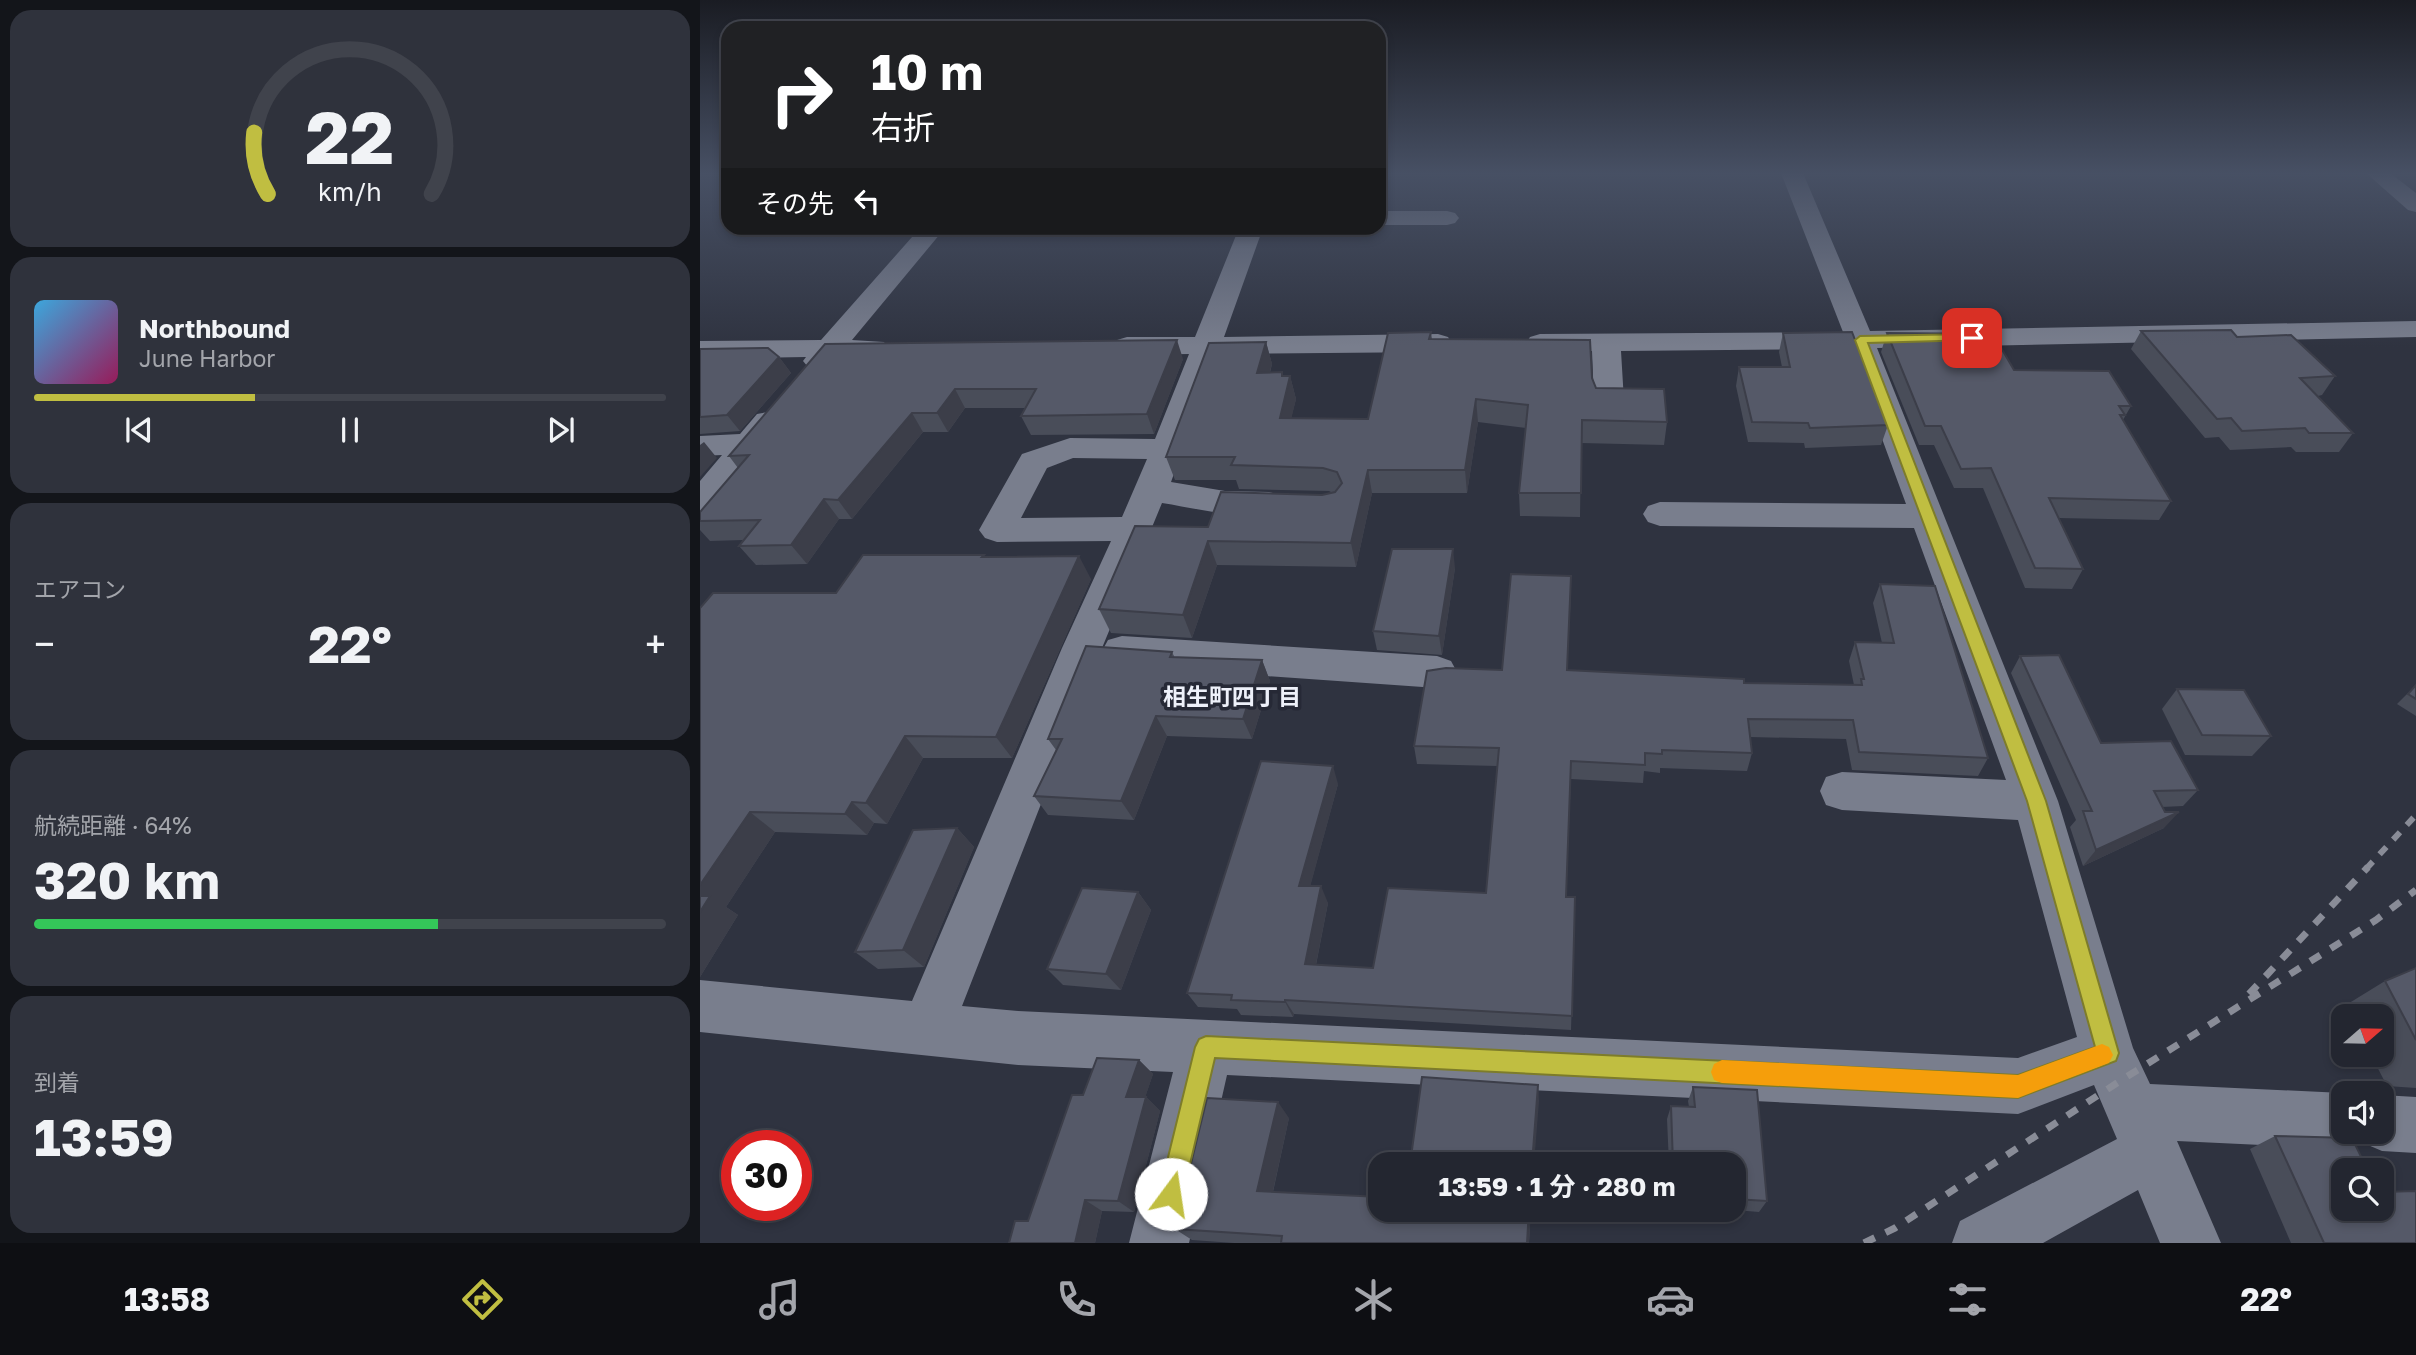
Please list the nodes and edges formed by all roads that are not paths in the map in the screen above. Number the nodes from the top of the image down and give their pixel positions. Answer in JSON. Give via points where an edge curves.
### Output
{"nodes":[{"id":1,"x":1816,"y":231,"type":"edge"},
{"id":2,"x":927,"y":235,"type":"edge"},
{"id":3,"x":1248,"y":235,"type":"edge"},
{"id":4,"x":2416,"y":329,"type":"edge"},
{"id":5,"x":1860,"y":340,"type":"junction"},
{"id":6,"x":1606,"y":342,"type":"junction"},
{"id":7,"x":1468,"y":343,"type":"edge"},
{"id":8,"x":1510,"y":343,"type":"edge"},
{"id":9,"x":1207,"y":345,"type":"junction"},
{"id":10,"x":1095,"y":346,"type":"edge"},
{"id":11,"x":829,"y":348,"type":"junction"},
{"id":12,"x":899,"y":348,"type":"edge"},
{"id":13,"x":700,"y":350,"type":"edge"},
{"id":14,"x":1609,"y":401,"type":"edge"},
{"id":15,"x":749,"y":444,"type":"junction"},
{"id":16,"x":700,"y":446,"type":"edge"},
{"id":17,"x":1166,"y":449,"type":"junction"},
{"id":18,"x":1151,"y":490,"type":"junction"},
{"id":19,"x":700,"y":503,"type":"edge"},
{"id":20,"x":1302,"y":504,"type":"edge"},
{"id":21,"x":1660,"y":514,"type":"dead end"},
{"id":22,"x":1927,"y":516,"type":"junction"},
{"id":23,"x":1134,"y":529,"type":"junction"},
{"id":24,"x":1082,"y":648,"type":"junction"},
{"id":25,"x":1437,"y":672,"type":"edge"},
{"id":26,"x":1842,"y":791,"type":"dead end"},
{"id":27,"x":2036,"y":801,"type":"junction"},
{"id":28,"x":700,"y":1006,"type":"edge"},
{"id":29,"x":927,"y":1028,"type":"junction"},
{"id":30,"x":1206,"y":1047,"type":"junction"},
{"id":31,"x":2108,"y":1053,"type":"junction"},
{"id":32,"x":2331,"y":1122,"type":"edge"},
{"id":33,"x":2394,"y":1124,"type":"edge"},
{"id":34,"x":2416,"y":1125,"type":"edge"},
{"id":35,"x":2143,"y":1131,"type":"junction"},
{"id":36,"x":1159,"y":1243,"type":"edge"},
{"id":37,"x":1982,"y":1243,"type":"edge"},
{"id":38,"x":2192,"y":1243,"type":"edge"}],
"edges":[{"from":1,"to":5,"type":"street"},
{"from":2,"to":11,"type":"street"},
{"from":3,"to":9,"type":"street"},
{"from":4,"to":5,"type":"street"},
{"from":5,"to":6,"type":"street"},
{"from":5,"to":22,"type":"street"},
{"from":6,"to":8,"type":"street"},
{"from":6,"to":14,"type":"street"},
{"from":7,"to":9,"type":"street"},
{"from":9,"to":10,"type":"street"},
{"from":9,"to":17,"type":"street"},
{"from":11,"to":12,"type":"street"},
{"from":11,"to":13,"type":"street"},
{"from":11,"to":15,"type":"street"},
{"from":15,"to":16,"type":"street"},
{"from":15,"to":19,"type":"street"},
{"from":17,"to":18,"type":"street"},
{"from":17,"to":23,"type":"street","via":[[1070,448],[1034,461],[996,530]]},
{"from":18,"to":20,"type":"street","via":[[1225,502]]},
{"from":18,"to":23,"type":"street"},
{"from":21,"to":22,"type":"street"},
{"from":22,"to":27,"type":"street"},
{"from":23,"to":24,"type":"street"},
{"from":24,"to":25,"type":"street"},
{"from":24,"to":29,"type":"street"},
{"from":26,"to":27,"type":"street"},
{"from":27,"to":31,"type":"street"},
{"from":28,"to":29,"type":"street"},
{"from":29,"to":30,"type":"street","via":[[1018,1038]]},
{"from":30,"to":31,"type":"street","via":[[2018,1086]]},
{"from":30,"to":36,"type":"street"},
{"from":31,"to":35,"type":"street"},
{"from":32,"to":35,"type":"street"},
{"from":33,"to":34,"type":"street"},
{"from":35,"to":37,"type":"street"},
{"from":35,"to":38,"type":"street"}]}
